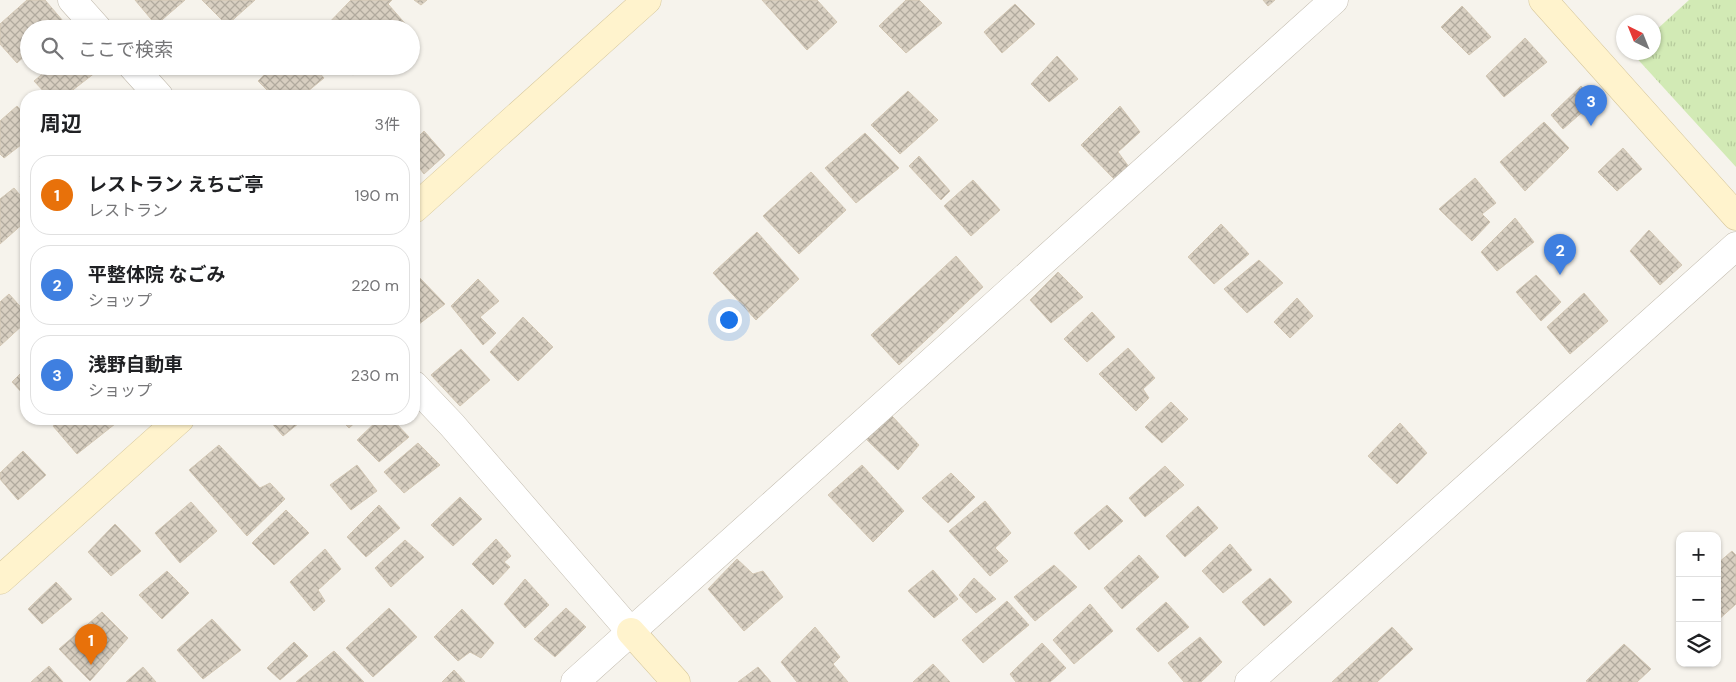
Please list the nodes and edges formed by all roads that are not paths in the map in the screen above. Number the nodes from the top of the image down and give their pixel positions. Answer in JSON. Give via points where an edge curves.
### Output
{"nodes":[{"id":1,"x":72,"y":0,"type":"edge"},
{"id":2,"x":647,"y":0,"type":"edge"},
{"id":3,"x":1334,"y":0,"type":"edge"},
{"id":4,"x":1543,"y":0,"type":"edge"},
{"id":5,"x":90,"y":20,"type":"edge"},
{"id":6,"x":140,"y":75,"type":"edge"},
{"id":7,"x":154,"y":90,"type":"edge"},
{"id":8,"x":420,"y":204,"type":"edge"},
{"id":9,"x":1736,"y":216,"type":"edge"},
{"id":10,"x":1736,"y":246,"type":"edge"},
{"id":11,"x":420,"y":391,"type":"edge"},
{"id":12,"x":173,"y":425,"type":"edge"},
{"id":13,"x":0,"y":580,"type":"edge"},
{"id":14,"x":630,"y":632,"type":"junction"},
{"id":15,"x":575,"y":682,"type":"edge"},
{"id":16,"x":676,"y":682,"type":"edge"},
{"id":17,"x":1249,"y":682,"type":"edge"}],
"edges":[{"from":1,"to":5,"type":"street"},
{"from":2,"to":8,"type":"street"},
{"from":3,"to":14,"type":"street"},
{"from":4,"to":9,"type":"street"},
{"from":6,"to":7,"type":"street"},
{"from":10,"to":17,"type":"street"},
{"from":11,"to":14,"type":"street","via":[[452,424]]},
{"from":12,"to":13,"type":"street"},
{"from":14,"to":15,"type":"street"},
{"from":14,"to":16,"type":"street"}]}
